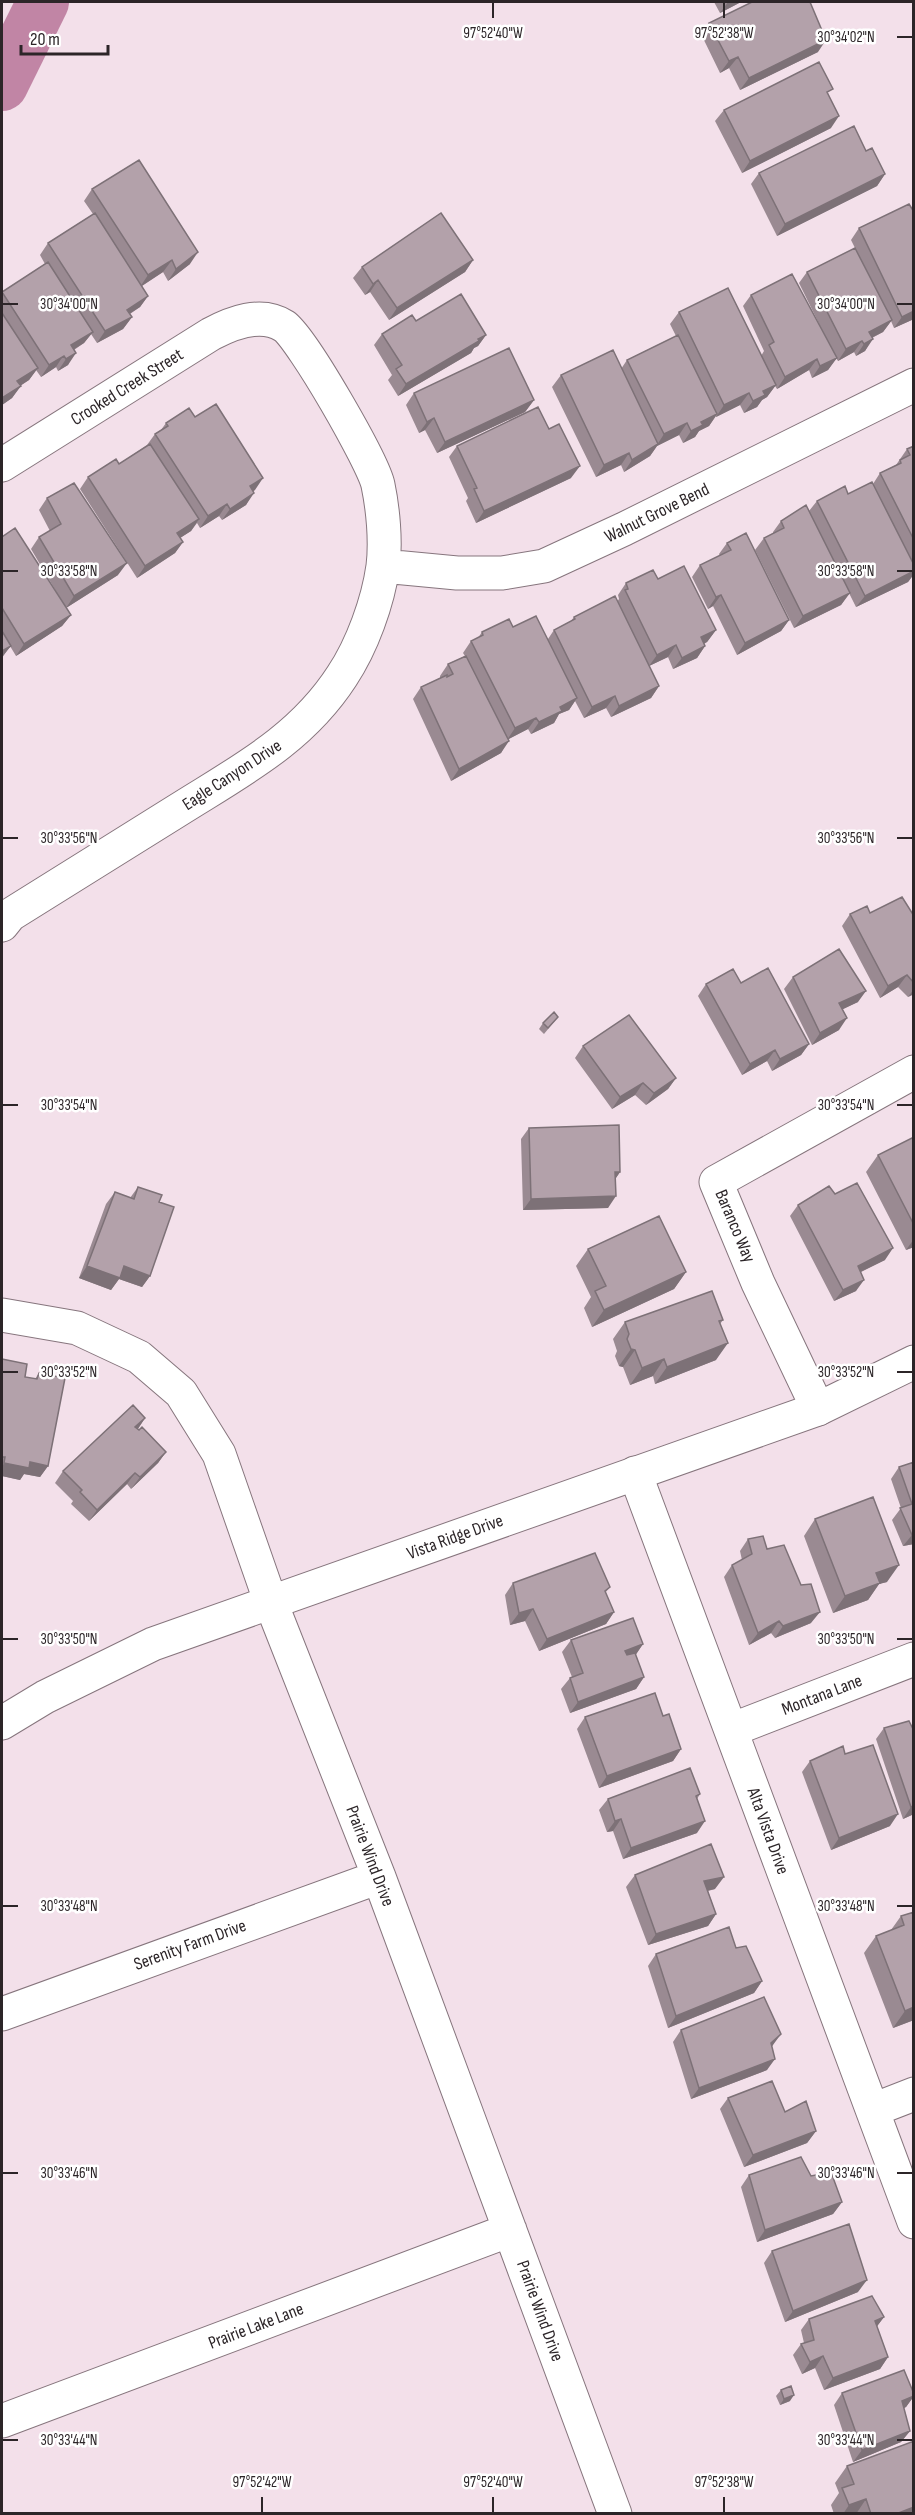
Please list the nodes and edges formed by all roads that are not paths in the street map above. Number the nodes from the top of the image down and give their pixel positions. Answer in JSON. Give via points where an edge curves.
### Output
{"nodes":[{"id":1,"x":256,"y":319,"type":"joint"},
{"id":2,"x":914,"y":385,"type":"edge"},
{"id":3,"x":2,"y":465,"type":"edge"},
{"id":4,"x":383,"y":566,"type":"junction"},
{"id":5,"x":2,"y":924,"type":"edge"},
{"id":6,"x":914,"y":1072,"type":"edge"},
{"id":7,"x":2,"y":1315,"type":"edge"},
{"id":8,"x":914,"y":1362,"type":"edge"},
{"id":9,"x":818,"y":1408,"type":"junction"},
{"id":10,"x":636,"y":1473,"type":"junction"},
{"id":11,"x":271,"y":1603,"type":"junction"},
{"id":12,"x":914,"y":1659,"type":"edge"},
{"id":13,"x":2,"y":1723,"type":"edge"},
{"id":14,"x":731,"y":1730,"type":"junction"},
{"id":15,"x":379,"y":1877,"type":"junction"},
{"id":16,"x":2,"y":2014,"type":"edge"},
{"id":17,"x":914,"y":2094,"type":"edge"},
{"id":18,"x":873,"y":2110,"type":"junction"},
{"id":19,"x":914,"y":2222,"type":"edge"},
{"id":20,"x":510,"y":2230,"type":"junction"},
{"id":21,"x":2,"y":2421,"type":"edge"},
{"id":22,"x":615,"y":2514,"type":"edge"}],
"edges":[{"from":1,"to":3,"type":"street","name":"Crooked Creek Street","via":[[234,321],[211,334]]},
{"from":1,"to":4,"type":"street","name":"Eagle Canyon Drive","via":[[283,325],[304,347],[357,442],[378,483]]},
{"from":2,"to":4,"type":"street","name":"Walnut Grove Bend","via":[[544,566],[502,573],[457,573]]},
{"from":4,"to":5,"type":"street","name":"Eagle Canyon Drive","via":[[369,620],[343,675],[316,712],[271,752],[10,915]]},
{"from":6,"to":9,"type":"street","name":"Baranco Way","via":[[716,1182],[758,1283]]},
{"from":7,"to":11,"type":"street","name":"Prairie Wind Drive","via":[[77,1328],[139,1357],[181,1393],[219,1454]]},
{"from":8,"to":9,"type":"street","name":"Vista Ridge Drive"},
{"from":9,"to":10,"type":"street","name":"Vista Ridge Drive"},
{"from":10,"to":11,"type":"street","name":"Vista Ridge Drive"},
{"from":10,"to":14,"type":"street","name":"Alta Vista Drive"},
{"from":11,"to":13,"type":"street","name":"Vista Ridge Drive","via":[[153,1644],[45,1697]]},
{"from":11,"to":15,"type":"street","name":"Prairie Wind Drive"},
{"from":12,"to":14,"type":"street","name":"Montana Lane"},
{"from":14,"to":18,"type":"street","name":"Alta Vista Drive"},
{"from":15,"to":16,"type":"street","name":"Serenity Farm Drive"},
{"from":15,"to":20,"type":"street","name":"Prairie Wind Drive"},
{"from":17,"to":18,"type":"street"},
{"from":18,"to":19,"type":"street","name":"Alta Vista Drive"},
{"from":20,"to":21,"type":"street","name":"Prairie Lake Lane"},
{"from":20,"to":22,"type":"street","name":"Prairie Wind Drive"}]}
